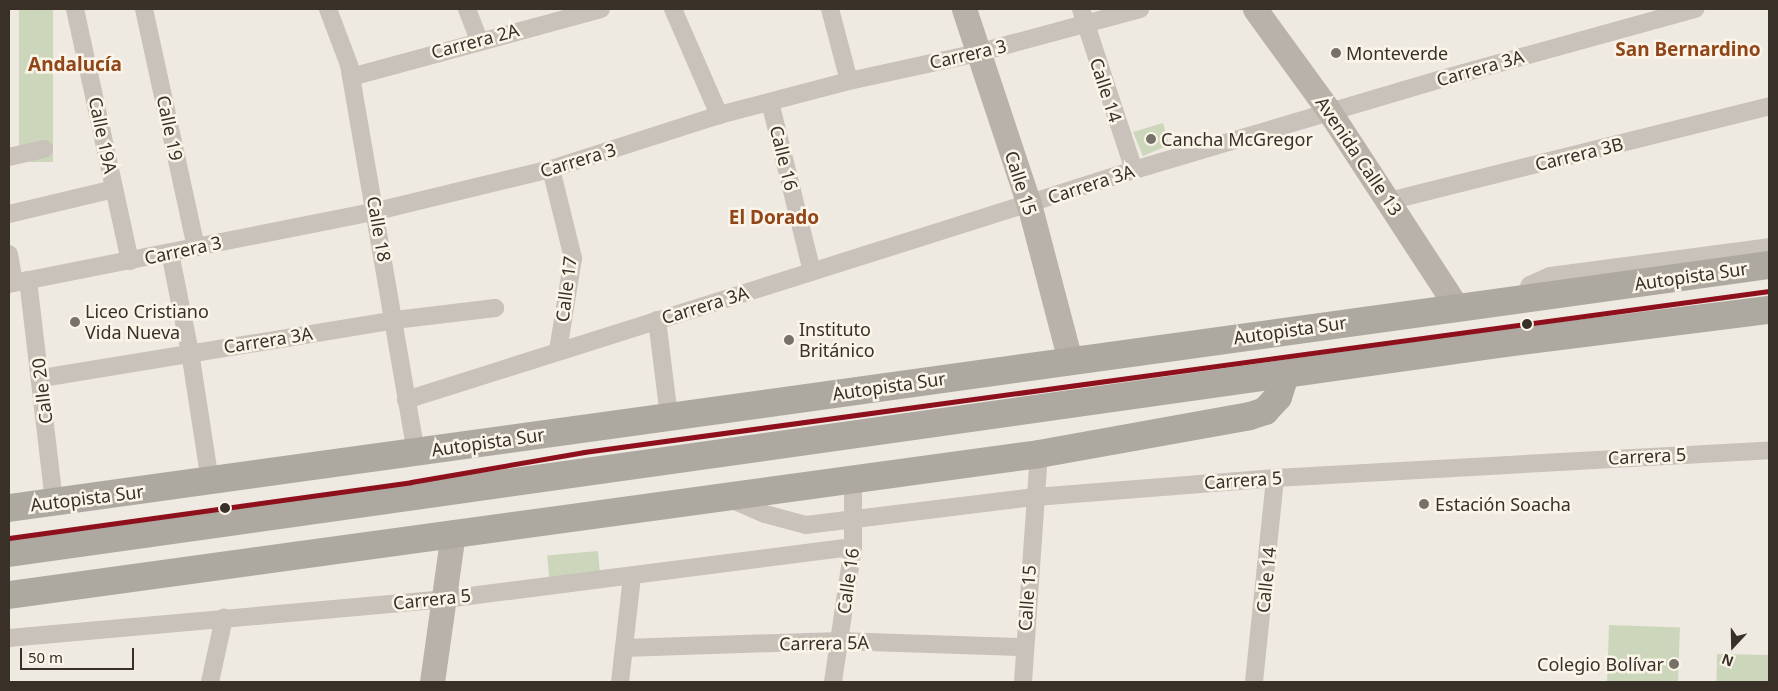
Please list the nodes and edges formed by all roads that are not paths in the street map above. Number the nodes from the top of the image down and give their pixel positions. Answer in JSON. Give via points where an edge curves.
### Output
{"nodes":[{"id":1,"x":76,"y":9,"type":"edge"},
{"id":2,"x":144,"y":9,"type":"edge"},
{"id":3,"x":328,"y":9,"type":"edge"},
{"id":4,"x":467,"y":9,"type":"edge"},
{"id":5,"x":601,"y":9,"type":"edge"},
{"id":6,"x":673,"y":9,"type":"edge"},
{"id":7,"x":830,"y":9,"type":"edge"},
{"id":8,"x":964,"y":9,"type":"edge"},
{"id":9,"x":1140,"y":9,"type":"edge"},
{"id":10,"x":1256,"y":9,"type":"edge"},
{"id":11,"x":1695,"y":9,"type":"edge"},
{"id":12,"x":565,"y":13,"type":"edge"},
{"id":13,"x":1083,"y":17,"type":"edge"},
{"id":14,"x":479,"y":40,"type":"junction"},
{"id":15,"x":977,"y":53,"type":"junction"},
{"id":16,"x":351,"y":77,"type":"junction"},
{"id":17,"x":849,"y":81,"type":"junction"},
{"id":18,"x":770,"y":102,"type":"junction"},
{"id":19,"x":1769,"y":106,"type":"edge"},
{"id":20,"x":1329,"y":111,"type":"junction"},
{"id":21,"x":719,"y":114,"type":"junction"},
{"id":22,"x":44,"y":148,"type":"dead end"},
{"id":23,"x":9,"y":157,"type":"edge"},
{"id":24,"x":552,"y":169,"type":"junction"},
{"id":25,"x":1134,"y":170,"type":"junction"},
{"id":26,"x":114,"y":189,"type":"junction"},
{"id":27,"x":1389,"y":201,"type":"junction"},
{"id":28,"x":1029,"y":204,"type":"junction"},
{"id":29,"x":376,"y":211,"type":"junction"},
{"id":30,"x":9,"y":214,"type":"edge"},
{"id":31,"x":196,"y":247,"type":"junction"},
{"id":32,"x":1769,"y":247,"type":"edge"},
{"id":33,"x":170,"y":253,"type":"junction"},
{"id":34,"x":9,"y":254,"type":"edge"},
{"id":35,"x":130,"y":261,"type":"junction"},
{"id":36,"x":1769,"y":265,"type":"edge"},
{"id":37,"x":812,"y":272,"type":"junction"},
{"id":38,"x":17,"y":282,"type":"edge"},
{"id":39,"x":1524,"y":298,"type":"junction"},
{"id":40,"x":1457,"y":307,"type":"junction"},
{"id":41,"x":495,"y":308,"type":"dead end"},
{"id":42,"x":1769,"y":310,"type":"edge"},
{"id":43,"x":395,"y":320,"type":"junction"},
{"id":44,"x":657,"y":320,"type":"junction"},
{"id":45,"x":558,"y":351,"type":"junction"},
{"id":46,"x":190,"y":352,"type":"junction"},
{"id":47,"x":1070,"y":360,"type":"junction"},
{"id":48,"x":1285,"y":375,"type":"junction"},
{"id":49,"x":42,"y":378,"type":"junction"},
{"id":50,"x":406,"y":400,"type":"junction"},
{"id":51,"x":669,"y":416,"type":"junction"},
{"id":52,"x":1769,"y":450,"type":"edge"},
{"id":53,"x":416,"y":452,"type":"junction"},
{"id":54,"x":1039,"y":454,"type":"junction"},
{"id":55,"x":1276,"y":478,"type":"junction"},
{"id":56,"x":853,"y":479,"type":"junction"},
{"id":57,"x":210,"y":481,"type":"junction"},
{"id":58,"x":723,"y":496,"type":"junction"},
{"id":59,"x":1035,"y":497,"type":"junction"},
{"id":60,"x":54,"y":502,"type":"junction"},
{"id":61,"x":9,"y":508,"type":"edge"},
{"id":62,"x":854,"y":519,"type":"junction"},
{"id":63,"x":453,"y":532,"type":"junction"},
{"id":64,"x":854,"y":547,"type":"junction"},
{"id":65,"x":9,"y":553,"type":"edge"},
{"id":66,"x":632,"y":577,"type":"junction"},
{"id":67,"x":9,"y":595,"type":"edge"},
{"id":68,"x":446,"y":599,"type":"junction"},
{"id":69,"x":224,"y":618,"type":"junction"},
{"id":70,"x":9,"y":638,"type":"edge"},
{"id":71,"x":839,"y":641,"type":"junction"},
{"id":72,"x":1024,"y":647,"type":"junction"},
{"id":73,"x":624,"y":648,"type":"junction"},
{"id":74,"x":210,"y":682,"type":"edge"},
{"id":75,"x":432,"y":682,"type":"edge"},
{"id":76,"x":620,"y":682,"type":"edge"},
{"id":77,"x":833,"y":682,"type":"edge"},
{"id":78,"x":1023,"y":682,"type":"edge"},
{"id":79,"x":1254,"y":682,"type":"edge"}],
"edges":[{"from":1,"to":26,"type":"street","name":"Calle 19A"},
{"from":2,"to":31,"type":"street","name":"Calle 19"},
{"from":3,"to":16,"type":"street","name":"Calle 18"},
{"from":4,"to":14,"type":"street"},
{"from":5,"to":12,"type":"street","name":"Carrera 2A"},
{"from":6,"to":21,"type":"street"},
{"from":7,"to":17,"type":"street"},
{"from":8,"to":15,"type":"street","name":"Calle 15"},
{"from":9,"to":13,"type":"street","name":"Carrera 3"},
{"from":10,"to":20,"type":"street","name":"Avenida Calle 13"},
{"from":11,"to":20,"type":"street","name":"Carrera 3A"},
{"from":12,"to":14,"type":"street","name":"Carrera 2A"},
{"from":13,"to":15,"type":"street","name":"Carrera 3"},
{"from":13,"to":25,"type":"street","name":"Calle 14"},
{"from":14,"to":16,"type":"street","name":"Carrera 2A"},
{"from":15,"to":17,"type":"street","name":"Carrera 3"},
{"from":15,"to":28,"type":"street","name":"Calle 15"},
{"from":16,"to":29,"type":"street","name":"Calle 18"},
{"from":17,"to":18,"type":"street","name":"Carrera 3"},
{"from":18,"to":21,"type":"street","name":"Carrera 3"},
{"from":18,"to":37,"type":"street","name":"Calle 16"},
{"from":19,"to":27,"type":"street","name":"Carrera 3B"},
{"from":20,"to":25,"type":"street","name":"Carrera 3A"},
{"from":20,"to":27,"type":"street","name":"Avenida Calle 13"},
{"from":21,"to":24,"type":"street","name":"Carrera 3"},
{"from":22,"to":23,"type":"street"},
{"from":24,"to":29,"type":"street","name":"Carrera 3"},
{"from":24,"to":45,"type":"street","name":"Calle 17","via":[[573,258]]},
{"from":25,"to":28,"type":"street","name":"Carrera 3A"},
{"from":26,"to":30,"type":"street"},
{"from":26,"to":35,"type":"street","name":"Calle 19A"},
{"from":27,"to":40,"type":"street","name":"Avenida Calle 13"},
{"from":28,"to":37,"type":"street","name":"Carrera 3A"},
{"from":28,"to":47,"type":"street","name":"Calle 15"},
{"from":29,"to":31,"type":"street","name":"Carrera 3"},
{"from":29,"to":43,"type":"street","name":"Calle 18"},
{"from":31,"to":33,"type":"street","name":"Carrera 3"},
{"from":32,"to":39,"type":"street","via":[[1550,276],[1530,285]]},
{"from":33,"to":35,"type":"street","name":"Carrera 3"},
{"from":33,"to":46,"type":"street"},
{"from":34,"to":38,"type":"street","name":"Calle 20"},
{"from":35,"to":38,"type":"street","name":"Carrera 3"},
{"from":36,"to":39,"type":"highway","name":"Autopista Sur"},
{"from":37,"to":44,"type":"street","name":"Carrera 3A"},
{"from":38,"to":49,"type":"street","name":"Calle 20"},
{"from":39,"to":40,"type":"highway","name":"Autopista Sur"},
{"from":40,"to":47,"type":"highway","name":"Autopista Sur"},
{"from":41,"to":43,"type":"street","name":"Carrera 3A"},
{"from":42,"to":48,"type":"highway"},
{"from":43,"to":46,"type":"street","name":"Carrera 3A"},
{"from":43,"to":50,"type":"street","name":"Calle 18"},
{"from":44,"to":45,"type":"street","name":"Carrera 3A"},
{"from":44,"to":51,"type":"street"},
{"from":45,"to":50,"type":"street","name":"Carrera 3A"},
{"from":46,"to":49,"type":"street","name":"Carrera 3A"},
{"from":46,"to":57,"type":"street"},
{"from":47,"to":51,"type":"highway","name":"Autopista Sur"},
{"from":48,"to":54,"type":"highway","via":[[1278,397],[1266,411]]},
{"from":48,"to":65,"type":"highway"},
{"from":49,"to":60,"type":"street","name":"Calle 20"},
{"from":50,"to":53,"type":"street","name":"Calle 18"},
{"from":51,"to":53,"type":"highway","name":"Autopista Sur"},
{"from":52,"to":55,"type":"street","name":"Carrera 5"},
{"from":53,"to":57,"type":"highway","name":"Autopista Sur"},
{"from":54,"to":56,"type":"highway"},
{"from":54,"to":59,"type":"street","name":"Calle 15"},
{"from":55,"to":59,"type":"street","name":"Carrera 5"},
{"from":55,"to":79,"type":"street","name":"Calle 14"},
{"from":56,"to":58,"type":"highway"},
{"from":56,"to":62,"type":"street","name":"Calle 16"},
{"from":57,"to":60,"type":"highway","name":"Autopista Sur"},
{"from":58,"to":62,"type":"street","name":"Carrera 5","via":[[765,514],[806,524]]},
{"from":58,"to":63,"type":"highway"},
{"from":59,"to":62,"type":"street","name":"Carrera 5"},
{"from":59,"to":72,"type":"street","name":"Calle 15"},
{"from":60,"to":61,"type":"highway","name":"Autopista Sur"},
{"from":62,"to":64,"type":"street","name":"Calle 16"},
{"from":63,"to":67,"type":"highway","via":[[198,571]]},
{"from":63,"to":68,"type":"street"},
{"from":64,"to":66,"type":"street","name":"Carrera 5"},
{"from":64,"to":71,"type":"street","name":"Calle 16"},
{"from":66,"to":68,"type":"street","name":"Carrera 5"},
{"from":66,"to":73,"type":"street"},
{"from":68,"to":69,"type":"street","name":"Carrera 5"},
{"from":68,"to":75,"type":"street"},
{"from":69,"to":70,"type":"street","name":"Carrera 5"},
{"from":69,"to":74,"type":"street"},
{"from":71,"to":72,"type":"street","name":"Carrera 5A"},
{"from":71,"to":73,"type":"street","name":"Carrera 5A"},
{"from":71,"to":77,"type":"street","name":"Calle 16"},
{"from":72,"to":78,"type":"street","name":"Calle 15"},
{"from":73,"to":76,"type":"street"}]}
